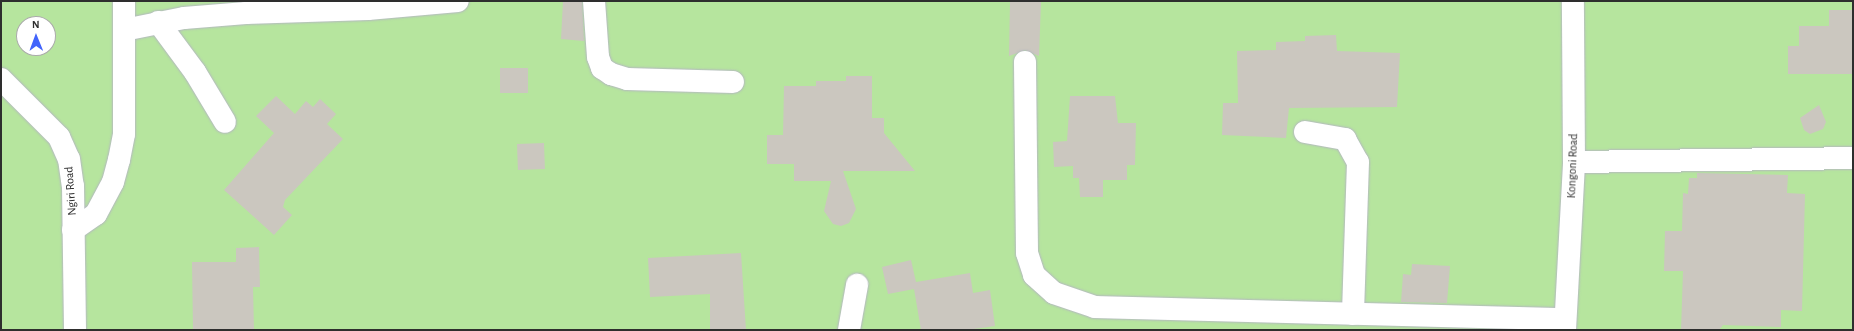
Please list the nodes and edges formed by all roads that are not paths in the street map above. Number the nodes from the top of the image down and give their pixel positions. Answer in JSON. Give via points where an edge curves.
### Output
{"nodes":[{"id":1,"x":124,"y":1,"type":"edge"},
{"id":2,"x":458,"y":1,"type":"edge"},
{"id":3,"x":594,"y":1,"type":"edge"},
{"id":4,"x":1573,"y":1,"type":"edge"},
{"id":5,"x":186,"y":10,"type":"edge"},
{"id":6,"x":158,"y":22,"type":"junction"},
{"id":7,"x":124,"y":30,"type":"junction"},
{"id":8,"x":1025,"y":62,"type":"dead end"},
{"id":9,"x":1,"y":79,"type":"edge"},
{"id":10,"x":733,"y":82,"type":"dead end"},
{"id":11,"x":225,"y":122,"type":"dead end"},
{"id":12,"x":1305,"y":132,"type":"dead end"},
{"id":13,"x":1853,"y":158,"type":"edge"},
{"id":14,"x":1574,"y":162,"type":"junction"},
{"id":15,"x":73,"y":230,"type":"junction"},
{"id":16,"x":858,"y":285,"type":"dead end"},
{"id":17,"x":1353,"y":314,"type":"junction"},
{"id":18,"x":1565,"y":325,"type":"edge"},
{"id":19,"x":75,"y":330,"type":"edge"},
{"id":20,"x":849,"y":330,"type":"edge"}],
"edges":[{"from":1,"to":7,"type":"street"},
{"from":2,"to":5,"type":"street"},
{"from":3,"to":10,"type":"street","via":[[598,57],[602,68],[611,74],[627,79]]},
{"from":4,"to":14,"type":"street","name":"Kongoni Road"},
{"from":5,"to":6,"type":"street"},
{"from":6,"to":7,"type":"street"},
{"from":6,"to":11,"type":"street","via":[[195,72]]},
{"from":7,"to":15,"type":"street","via":[[124,134],[117,167],[113,182],[96,214]]},
{"from":8,"to":17,"type":"street","via":[[1027,253],[1034,275],[1054,292],[1095,307]]},
{"from":9,"to":15,"type":"street","name":"Ngiri Road","via":[[59,137],[69,158]]},
{"from":12,"to":17,"type":"street","via":[[1345,139],[1358,162]]},
{"from":13,"to":14,"type":"street"},
{"from":14,"to":18,"type":"street","name":"Kongoni Road"},
{"from":15,"to":19,"type":"street","name":"Ngiri Road"},
{"from":16,"to":20,"type":"street"},
{"from":17,"to":18,"type":"street"}]}
